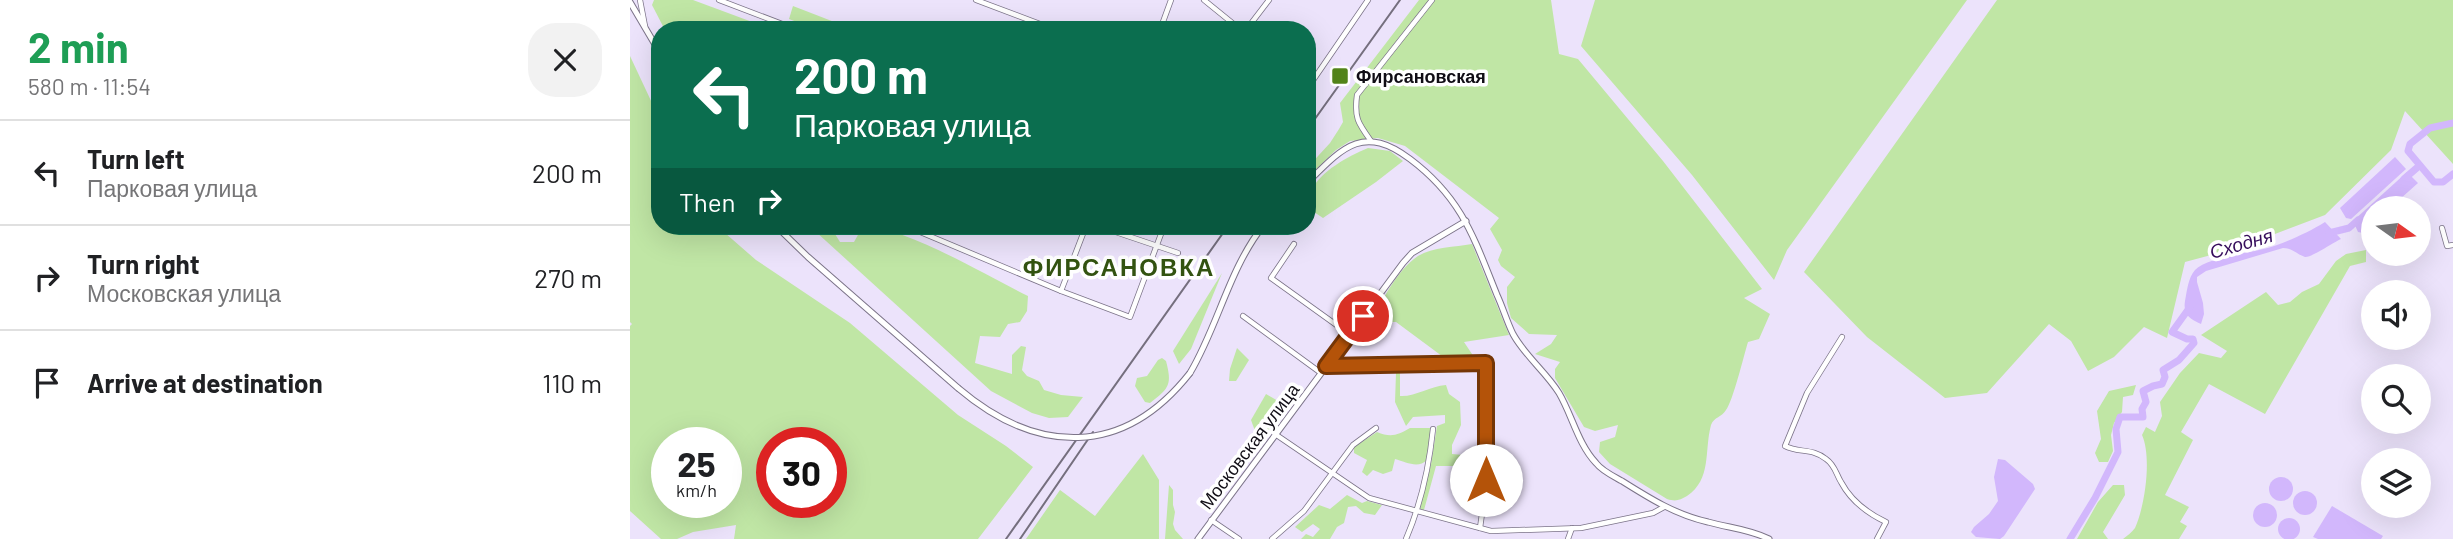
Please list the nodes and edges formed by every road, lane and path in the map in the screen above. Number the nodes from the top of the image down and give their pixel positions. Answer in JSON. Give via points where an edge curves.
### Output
{"nodes":[{"id":1,"x":640,"y":0,"type":"edge"},
{"id":2,"x":719,"y":0,"type":"edge"},
{"id":3,"x":976,"y":0,"type":"edge"},
{"id":4,"x":1171,"y":0,"type":"edge"},
{"id":5,"x":1204,"y":0,"type":"edge"},
{"id":6,"x":1269,"y":0,"type":"edge"},
{"id":7,"x":1368,"y":0,"type":"edge"},
{"id":8,"x":1432,"y":0,"type":"edge"},
{"id":9,"x":630,"y":2,"type":"edge"},
{"id":10,"x":774,"y":21,"type":"edge"},
{"id":11,"x":1032,"y":21,"type":"edge"},
{"id":12,"x":1163,"y":21,"type":"edge"},
{"id":13,"x":1231,"y":21,"type":"edge"},
{"id":14,"x":1251,"y":21,"type":"edge"},
{"id":15,"x":645,"y":27,"type":"junction"},
{"id":16,"x":651,"y":37,"type":"edge"},
{"id":17,"x":1316,"y":75,"type":"edge"},
{"id":18,"x":1371,"y":141,"type":"junction"},
{"id":19,"x":1316,"y":175,"type":"edge"},
{"id":20,"x":1466,"y":221,"type":"junction"},
{"id":21,"x":2442,"y":228,"type":"dead end"},
{"id":22,"x":785,"y":235,"type":"edge"},
{"id":23,"x":927,"y":235,"type":"edge"},
{"id":24,"x":1083,"y":235,"type":"edge"},
{"id":25,"x":1124,"y":235,"type":"edge"},
{"id":26,"x":1160,"y":235,"type":"edge"},
{"id":27,"x":1257,"y":235,"type":"edge"},
{"id":28,"x":1294,"y":244,"type":"dead end"},
{"id":29,"x":2453,"y":245,"type":"edge"},
{"id":30,"x":1156,"y":246,"type":"junction"},
{"id":31,"x":1178,"y":253,"type":"dead end"},
{"id":32,"x":1061,"y":291,"type":"junction"},
{"id":33,"x":1243,"y":316,"type":"dead end"},
{"id":34,"x":1349,"y":334,"type":"junction"},
{"id":35,"x":1842,"y":337,"type":"dead end"},
{"id":36,"x":1326,"y":366,"type":"junction"},
{"id":37,"x":1321,"y":373,"type":"junction"},
{"id":38,"x":1376,"y":428,"type":"dead end"},
{"id":39,"x":1433,"y":429,"type":"dead end"},
{"id":40,"x":1275,"y":434,"type":"junction"},
{"id":41,"x":1331,"y":473,"type":"junction"},
{"id":42,"x":1664,"y":507,"type":"junction"},
{"id":43,"x":1417,"y":512,"type":"junction"},
{"id":44,"x":1211,"y":520,"type":"junction"},
{"id":45,"x":1480,"y":528,"type":"junction"},
{"id":46,"x":1572,"y":528,"type":"junction"},
{"id":47,"x":1490,"y":531,"type":"junction"},
{"id":48,"x":1198,"y":539,"type":"edge"},
{"id":49,"x":1238,"y":539,"type":"edge"},
{"id":50,"x":1272,"y":539,"type":"edge"},
{"id":51,"x":1406,"y":539,"type":"edge"},
{"id":52,"x":1487,"y":539,"type":"edge"},
{"id":53,"x":1568,"y":539,"type":"edge"},
{"id":54,"x":1769,"y":539,"type":"edge"},
{"id":55,"x":1877,"y":539,"type":"edge"}],
"edges":[{"from":1,"to":15,"type":"street"},
{"from":2,"to":10,"type":"street"},
{"from":3,"to":11,"type":"street"},
{"from":4,"to":12,"type":"street"},
{"from":5,"to":13,"type":"street"},
{"from":6,"to":14,"type":"street"},
{"from":7,"to":17,"type":"street"},
{"from":8,"to":18,"type":"street","via":[[1357,95],[1355,114]]},
{"from":9,"to":15,"type":"street"},
{"from":15,"to":16,"type":"street"},
{"from":18,"to":19,"type":"street","via":[[1343,150]]},
{"from":18,"to":20,"type":"street","via":[[1389,145],[1424,170],[1450,196]]},
{"from":20,"to":34,"type":"street","name":"Московская улица","via":[[1412,253]]},
{"from":20,"to":42,"type":"street","via":[[1513,332],[1557,391],[1586,451],[1597,465]]},
{"from":21,"to":29,"type":"street","via":[[2447,246]]},
{"from":22,"to":27,"type":"street","bridge":true,"via":[[986,411],[1039,433],[1081,437],[1118,430],[1174,393],[1211,334]]},
{"from":23,"to":32,"type":"street"},
{"from":24,"to":32,"type":"street"},
{"from":25,"to":30,"type":"street"},
{"from":26,"to":30,"type":"street"},
{"from":28,"to":34,"type":"street","via":[[1270,278]]},
{"from":30,"to":31,"type":"street"},
{"from":30,"to":32,"type":"street","via":[[1130,317]]},
{"from":33,"to":37,"type":"street"},
{"from":34,"to":36,"type":"street","name":"Московская улица"},
{"from":35,"to":55,"type":"street","via":[[1807,393],[1785,446],[1810,451],[1832,465],[1860,507],[1886,522]]},
{"from":36,"to":37,"type":"street","name":"Московская улица"},
{"from":36,"to":45,"type":"street","via":[[1489,363],[1487,478]]},
{"from":37,"to":40,"type":"street","name":"Московская улица"},
{"from":38,"to":41,"type":"street","via":[[1353,446]]},
{"from":39,"to":43,"type":"street"},
{"from":40,"to":41,"type":"street"},
{"from":40,"to":44,"type":"street","name":"Московская улица"},
{"from":41,"to":43,"type":"street","via":[[1368,498]]},
{"from":41,"to":50,"type":"street","via":[[1304,511]]},
{"from":42,"to":46,"type":"street"},
{"from":42,"to":54,"type":"street"},
{"from":43,"to":45,"type":"street"},
{"from":43,"to":51,"type":"street"},
{"from":44,"to":48,"type":"street","name":"Московская улица"},
{"from":44,"to":49,"type":"street"},
{"from":45,"to":47,"type":"street"},
{"from":46,"to":47,"type":"street"},
{"from":46,"to":53,"type":"street"},
{"from":47,"to":52,"type":"street"}]}
